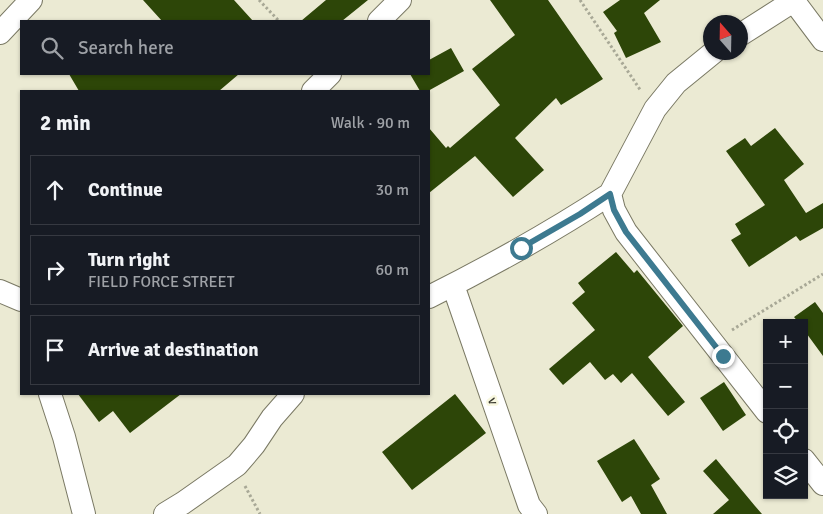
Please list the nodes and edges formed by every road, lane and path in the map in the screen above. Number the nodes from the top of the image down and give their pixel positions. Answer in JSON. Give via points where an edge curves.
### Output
{"nodes":[{"id":1,"x":31,"y":0,"type":"edge"},
{"id":2,"x":259,"y":0,"type":"edge"},
{"id":3,"x":400,"y":0,"type":"edge"},
{"id":4,"x":580,"y":0,"type":"edge"},
{"id":5,"x":794,"y":0,"type":"edge"},
{"id":6,"x":278,"y":20,"type":"edge"},
{"id":7,"x":380,"y":20,"type":"edge"},
{"id":8,"x":4,"y":25,"type":"edge"},
{"id":9,"x":748,"y":30,"type":"edge"},
{"id":10,"x":823,"y":40,"type":"edge"},
{"id":11,"x":704,"y":60,"type":"edge"},
{"id":12,"x":329,"y":75,"type":"edge"},
{"id":13,"x":314,"y":90,"type":"edge"},
{"id":14,"x":655,"y":109,"type":"junction"},
{"id":15,"x":610,"y":194,"type":"junction"},
{"id":16,"x":823,"y":274,"type":"edge"},
{"id":17,"x":453,"y":285,"type":"junction"},
{"id":18,"x":0,"y":291,"type":"edge"},
{"id":19,"x":430,"y":296,"type":"edge"},
{"id":20,"x":20,"y":300,"type":"edge"},
{"id":21,"x":712,"y":342,"type":"junction"},
{"id":22,"x":50,"y":395,"type":"edge"},
{"id":23,"x":292,"y":395,"type":"edge"},
{"id":24,"x":765,"y":409,"type":"edge"},
{"id":25,"x":237,"y":465,"type":"junction"},
{"id":26,"x":808,"y":465,"type":"edge"},
{"id":27,"x":823,"y":484,"type":"edge"},
{"id":28,"x":84,"y":514,"type":"edge"},
{"id":29,"x":164,"y":514,"type":"edge"},
{"id":30,"x":260,"y":514,"type":"edge"},
{"id":31,"x":536,"y":514,"type":"edge"}],
"edges":[{"from":1,"to":8,"type":"street"},
{"from":2,"to":6,"type":"path"},
{"from":3,"to":7,"type":"street"},
{"from":4,"to":14,"type":"path"},
{"from":5,"to":9,"type":"street"},
{"from":5,"to":10,"type":"street"},
{"from":11,"to":14,"type":"street","via":[[676,83]]},
{"from":12,"to":13,"type":"street"},
{"from":14,"to":15,"type":"street"},
{"from":15,"to":17,"type":"street"},
{"from":15,"to":21,"type":"street","via":[[614,210],[626,232]]},
{"from":16,"to":21,"type":"path"},
{"from":17,"to":19,"type":"street"},
{"from":17,"to":31,"type":"street","name":"v","via":[[529,505]]},
{"from":18,"to":20,"type":"street"},
{"from":21,"to":24,"type":"street"},
{"from":22,"to":28,"type":"street"},
{"from":23,"to":25,"type":"street"},
{"from":25,"to":29,"type":"street"},
{"from":25,"to":30,"type":"path"},
{"from":26,"to":27,"type":"street"}]}
